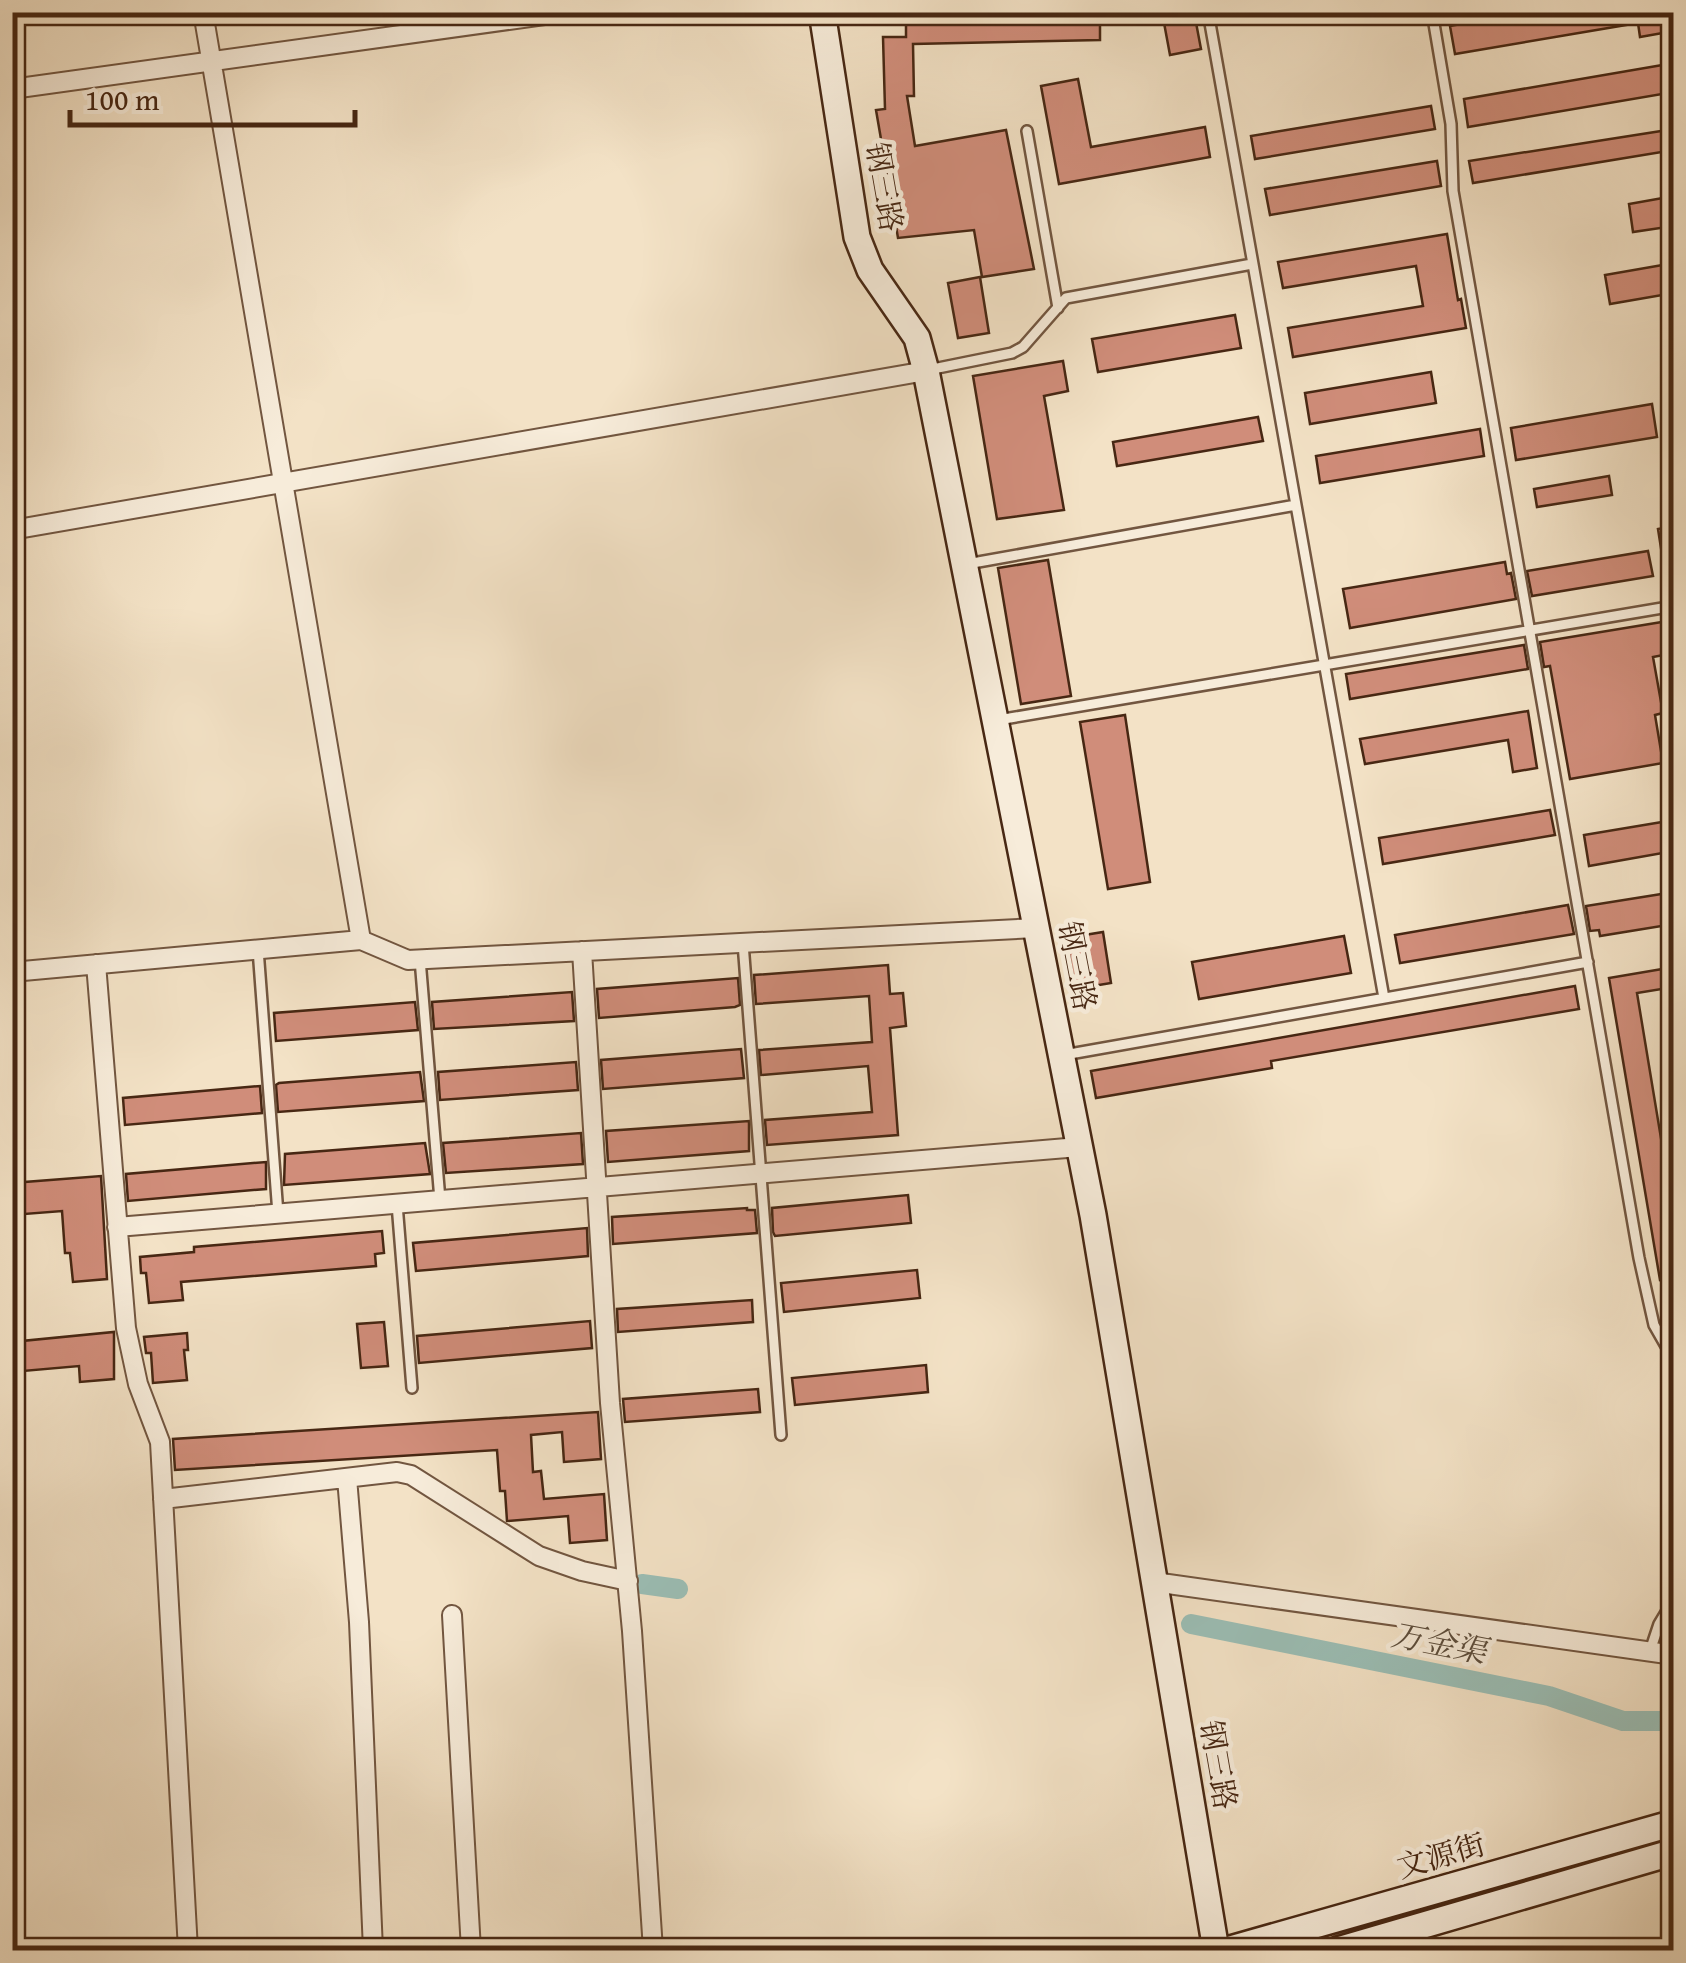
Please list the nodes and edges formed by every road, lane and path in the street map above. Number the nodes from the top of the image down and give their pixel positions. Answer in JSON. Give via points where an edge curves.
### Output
{"nodes":[{"id":1,"x":203,"y":12,"type":"edge"},
{"id":2,"x":566,"y":12,"type":"edge"},
{"id":3,"x":822,"y":12,"type":"edge"},
{"id":4,"x":1208,"y":12,"type":"edge"},
{"id":5,"x":1432,"y":12,"type":"edge"},
{"id":6,"x":211,"y":62,"type":"junction"},
{"id":7,"x":12,"y":89,"type":"edge"},
{"id":8,"x":1027,"y":131,"type":"dead end"},
{"id":9,"x":1252,"y":264,"type":"junction"},
{"id":10,"x":1058,"y":308,"type":"junction"},
{"id":11,"x":926,"y":371,"type":"junction"},
{"id":12,"x":284,"y":482,"type":"junction"},
{"id":13,"x":1296,"y":505,"type":"junction"},
{"id":14,"x":12,"y":530,"type":"edge"},
{"id":15,"x":964,"y":564,"type":"junction"},
{"id":16,"x":1674,"y":606,"type":"edge"},
{"id":17,"x":1530,"y":630,"type":"junction"},
{"id":18,"x":1325,"y":664,"type":"junction"},
{"id":19,"x":995,"y":720,"type":"junction"},
{"id":20,"x":1036,"y":928,"type":"junction"},
{"id":21,"x":361,"y":940,"type":"junction"},
{"id":22,"x":743,"y":943,"type":"junction"},
{"id":23,"x":258,"y":949,"type":"junction"},
{"id":24,"x":582,"y":951,"type":"junction"},
{"id":25,"x":420,"y":960,"type":"junction"},
{"id":26,"x":1588,"y":962,"type":"junction"},
{"id":27,"x":96,"y":964,"type":"junction"},
{"id":28,"x":12,"y":972,"type":"edge"},
{"id":29,"x":1384,"y":998,"type":"junction"},
{"id":30,"x":1061,"y":1056,"type":"junction"},
{"id":31,"x":1080,"y":1146,"type":"junction"},
{"id":32,"x":761,"y":1174,"type":"junction"},
{"id":33,"x":597,"y":1187,"type":"junction"},
{"id":34,"x":440,"y":1200,"type":"junction"},
{"id":35,"x":397,"y":1204,"type":"junction"},
{"id":36,"x":278,"y":1214,"type":"junction"},
{"id":37,"x":117,"y":1227,"type":"junction"},
{"id":38,"x":1674,"y":1360,"type":"edge"},
{"id":39,"x":412,"y":1388,"type":"dead end"},
{"id":40,"x":781,"y":1435,"type":"dead end"},
{"id":41,"x":347,"y":1478,"type":"junction"},
{"id":42,"x":163,"y":1499,"type":"junction"},
{"id":43,"x":628,"y":1580,"type":"junction"},
{"id":44,"x":1154,"y":1582,"type":"junction"},
{"id":45,"x":1674,"y":1599,"type":"edge"},
{"id":46,"x":452,"y":1615,"type":"dead end"},
{"id":47,"x":1650,"y":1652,"type":"junction"},
{"id":48,"x":1674,"y":1655,"type":"edge"},
{"id":49,"x":1674,"y":1823,"type":"edge"},
{"id":50,"x":1674,"y":1852,"type":"edge"},
{"id":51,"x":188,"y":1950,"type":"edge"},
{"id":52,"x":374,"y":1950,"type":"edge"},
{"id":53,"x":471,"y":1950,"type":"edge"},
{"id":54,"x":653,"y":1950,"type":"edge"},
{"id":55,"x":1216,"y":1950,"type":"edge"},
{"id":56,"x":1227,"y":1950,"type":"edge"},
{"id":57,"x":1338,"y":1950,"type":"edge"}],
"edges":[{"from":1,"to":6,"type":"street"},
{"from":2,"to":6,"type":"street"},
{"from":3,"to":11,"type":"street","name":"钢三路","via":[[857,238],[870,270],[917,338]]},
{"from":4,"to":9,"type":"lane"},
{"from":5,"to":17,"type":"lane","via":[[1451,124],[1453,191]]},
{"from":6,"to":7,"type":"street"},
{"from":6,"to":12,"type":"street"},
{"from":8,"to":10,"type":"lane"},
{"from":9,"to":10,"type":"lane","via":[[1066,298]]},
{"from":9,"to":13,"type":"lane"},
{"from":10,"to":11,"type":"lane","via":[[1023,347]]},
{"from":11,"to":12,"type":"street"},
{"from":11,"to":15,"type":"street","name":"钢三路"},
{"from":12,"to":14,"type":"street"},
{"from":12,"to":21,"type":"street"},
{"from":13,"to":15,"type":"lane"},
{"from":13,"to":18,"type":"lane"},
{"from":15,"to":19,"type":"street","name":"钢三路"},
{"from":16,"to":17,"type":"lane"},
{"from":17,"to":18,"type":"lane"},
{"from":17,"to":26,"type":"lane"},
{"from":18,"to":19,"type":"lane"},
{"from":18,"to":29,"type":"lane"},
{"from":19,"to":20,"type":"street","name":"钢三路"},
{"from":20,"to":22,"type":"street"},
{"from":20,"to":30,"type":"street","name":"钢三路"},
{"from":21,"to":23,"type":"street"},
{"from":21,"to":25,"type":"street"},
{"from":22,"to":24,"type":"street"},
{"from":22,"to":32,"type":"lane"},
{"from":23,"to":27,"type":"street"},
{"from":23,"to":36,"type":"lane"},
{"from":24,"to":25,"type":"street"},
{"from":24,"to":33,"type":"street"},
{"from":25,"to":34,"type":"lane"},
{"from":26,"to":29,"type":"lane"},
{"from":26,"to":38,"type":"lane","via":[[1654,1325]]},
{"from":27,"to":28,"type":"street"},
{"from":27,"to":37,"type":"street"},
{"from":29,"to":30,"type":"lane"},
{"from":30,"to":31,"type":"street","name":"钢三路"},
{"from":31,"to":32,"type":"street"},
{"from":31,"to":44,"type":"street","name":"钢三路"},
{"from":32,"to":33,"type":"street"},
{"from":32,"to":40,"type":"lane"},
{"from":33,"to":34,"type":"street"},
{"from":33,"to":43,"type":"street"},
{"from":34,"to":35,"type":"street"},
{"from":35,"to":36,"type":"street"},
{"from":35,"to":39,"type":"lane"},
{"from":36,"to":37,"type":"street"},
{"from":37,"to":42,"type":"street","via":[[129,1352],[160,1442]]},
{"from":41,"to":42,"type":"street"},
{"from":41,"to":43,"type":"street","via":[[411,1475],[539,1556]]},
{"from":41,"to":52,"type":"street"},
{"from":42,"to":51,"type":"street"},
{"from":43,"to":54,"type":"street"},
{"from":44,"to":47,"type":"street"},
{"from":44,"to":55,"type":"street","name":"钢三路"},
{"from":45,"to":47,"type":"lane"},
{"from":46,"to":53,"type":"street"},
{"from":47,"to":48,"type":"street"},
{"from":49,"to":56,"type":"street","name":"文源街"},
{"from":50,"to":57,"type":"street","name":"文源街"}]}
